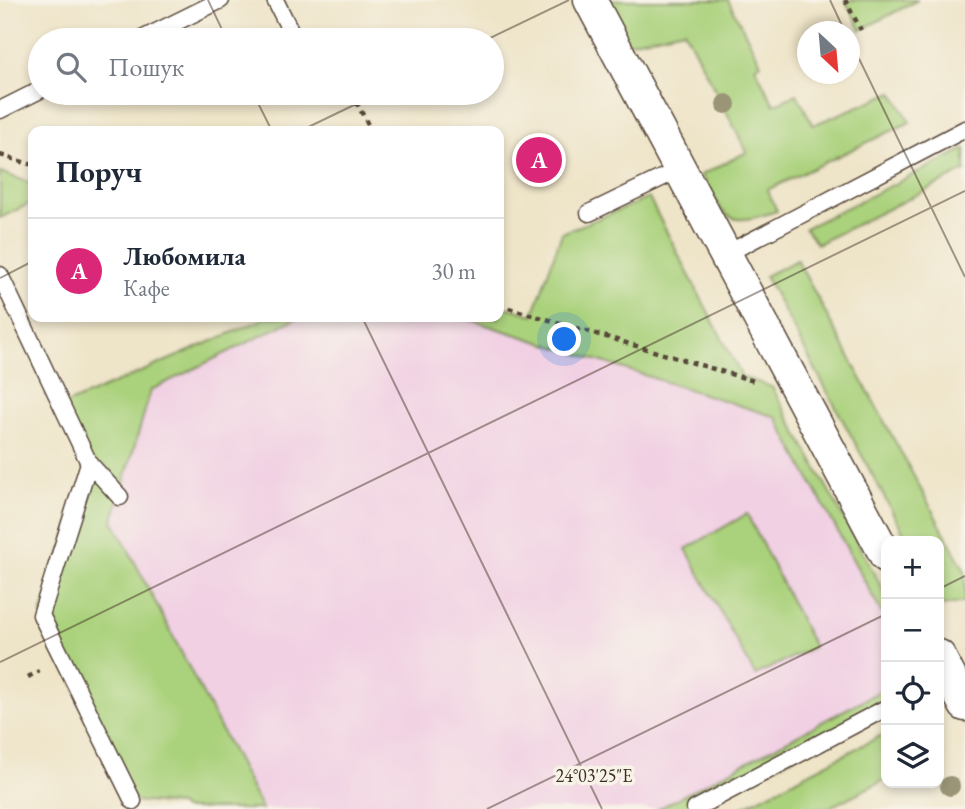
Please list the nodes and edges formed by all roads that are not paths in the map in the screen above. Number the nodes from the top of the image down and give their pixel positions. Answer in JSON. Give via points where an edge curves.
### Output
{"nodes":[{"id":1,"x":220,"y":0,"type":"edge"},
{"id":2,"x":275,"y":0,"type":"edge"},
{"id":3,"x":590,"y":0,"type":"edge"},
{"id":4,"x":163,"y":28,"type":"edge"},
{"id":5,"x":289,"y":28,"type":"edge"},
{"id":6,"x":28,"y":96,"type":"edge"},
{"id":7,"x":0,"y":110,"type":"edge"},
{"id":8,"x":965,"y":129,"type":"edge"},
{"id":9,"x":678,"y":170,"type":"junction"},
{"id":10,"x":589,"y":213,"type":"dead end"},
{"id":11,"x":726,"y":254,"type":"junction"},
{"id":12,"x":0,"y":275,"type":"edge"},
{"id":13,"x":89,"y":463,"type":"junction"},
{"id":14,"x":120,"y":497,"type":"dead end"},
{"id":15,"x":881,"y":547,"type":"edge"},
{"id":16,"x":944,"y":673,"type":"edge"},
{"id":17,"x":965,"y":705,"type":"edge"},
{"id":18,"x":881,"y":711,"type":"edge"},
{"id":19,"x":133,"y":801,"type":"dead end"},
{"id":20,"x":695,"y":809,"type":"edge"}],
"edges":[{"from":1,"to":4,"type":"lane"},
{"from":2,"to":5,"type":"lane"},
{"from":3,"to":9,"type":"street"},
{"from":6,"to":7,"type":"lane"},
{"from":8,"to":11,"type":"lane"},
{"from":9,"to":10,"type":"lane"},
{"from":9,"to":11,"type":"street"},
{"from":11,"to":15,"type":"street"},
{"from":12,"to":13,"type":"lane"},
{"from":13,"to":14,"type":"lane"},
{"from":13,"to":19,"type":"lane","via":[[41,615]]},
{"from":16,"to":17,"type":"street"},
{"from":18,"to":20,"type":"lane"}]}
